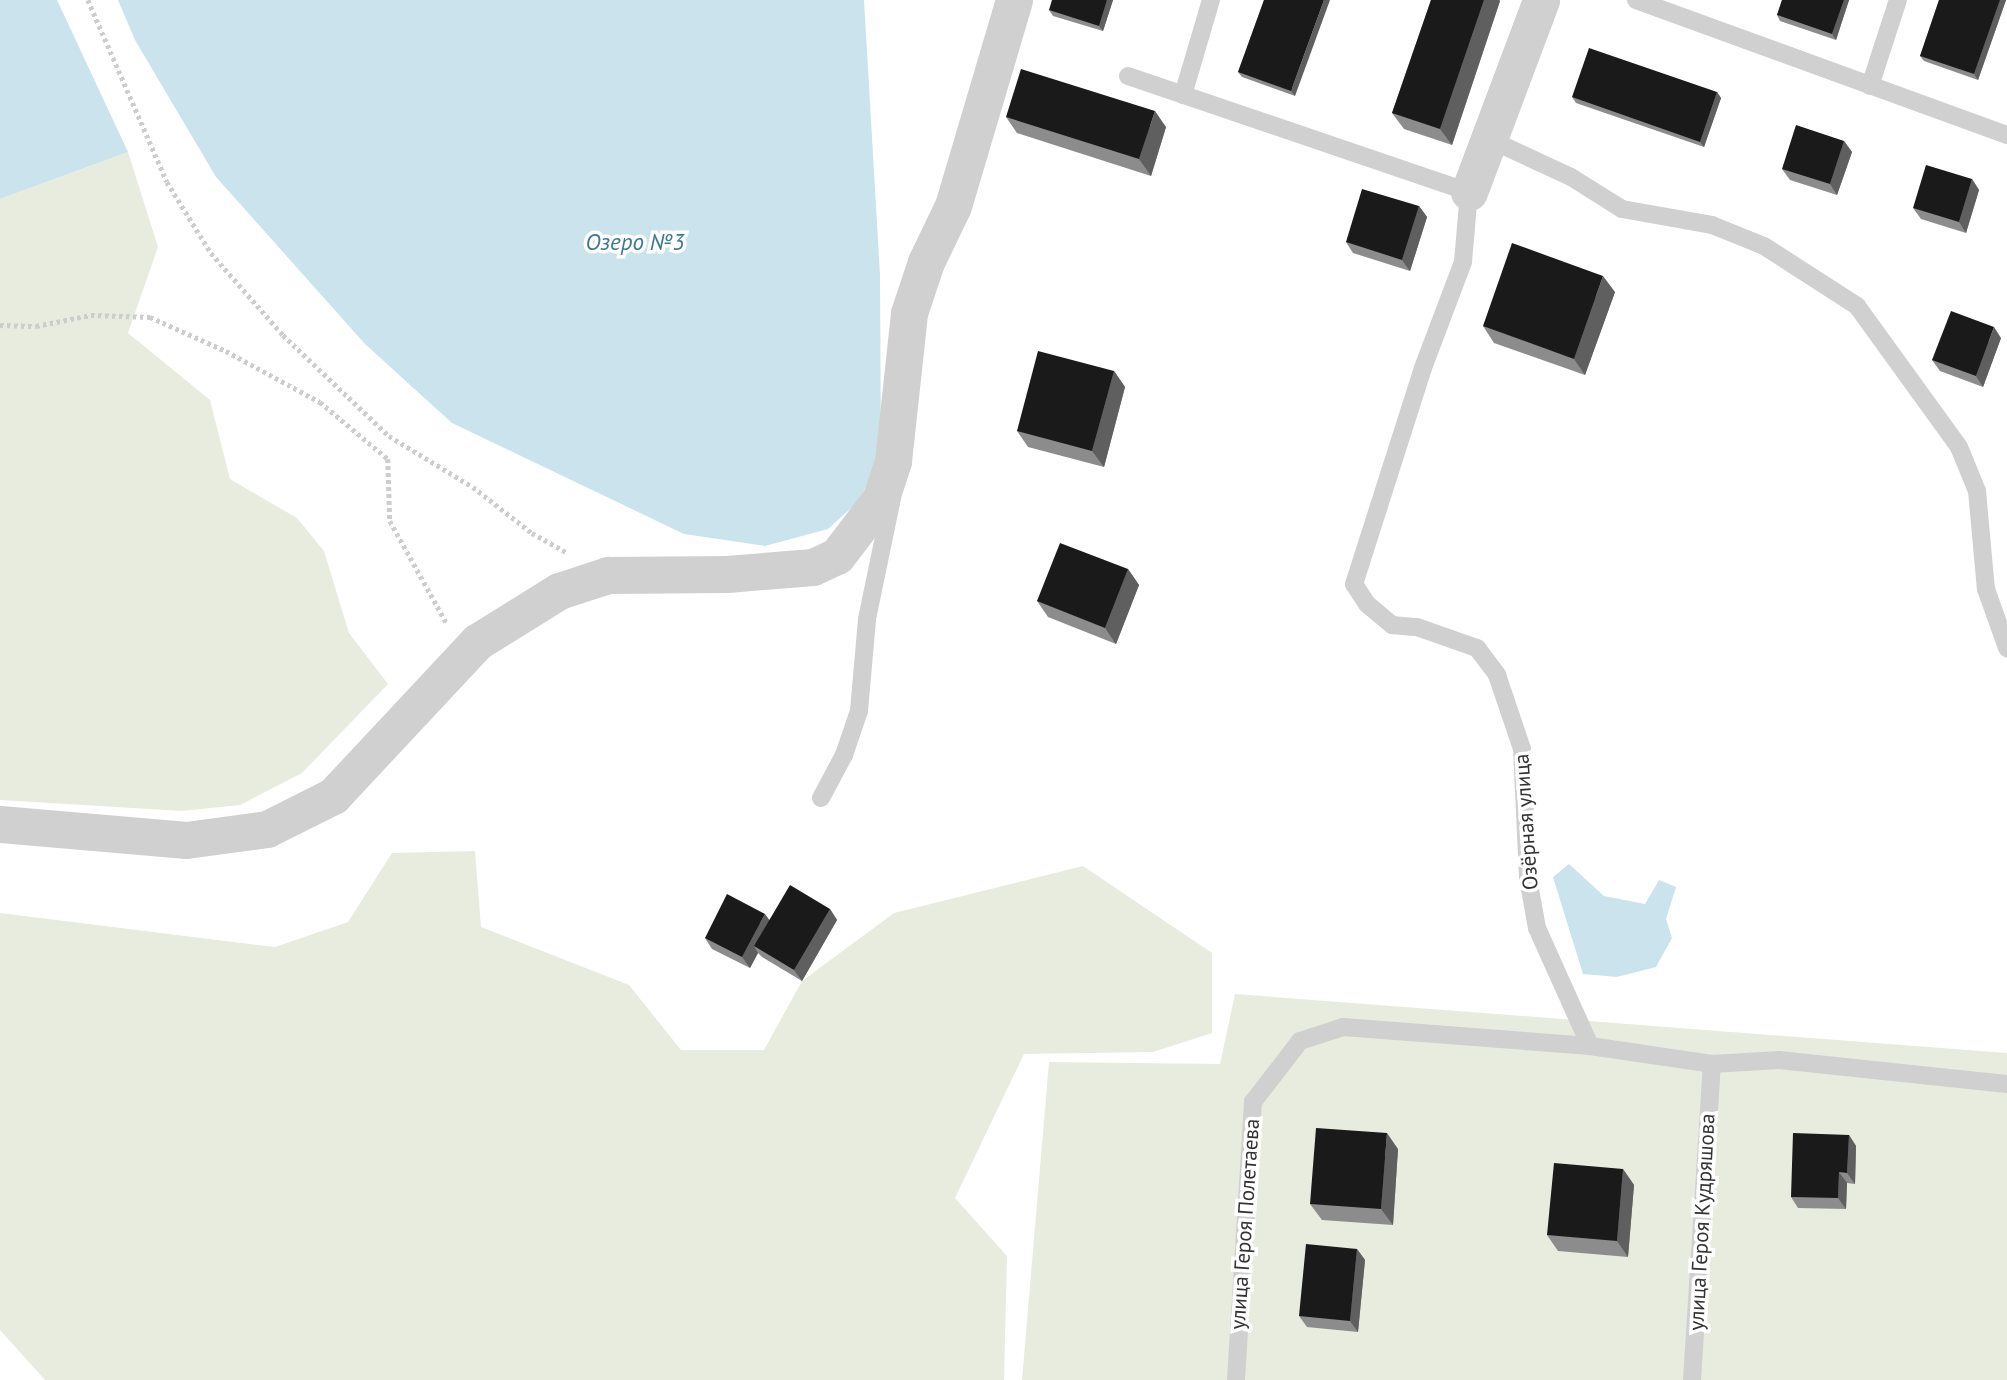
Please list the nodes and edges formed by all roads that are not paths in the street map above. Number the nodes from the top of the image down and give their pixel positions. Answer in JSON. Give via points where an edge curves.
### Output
{"nodes":[{"id":1,"x":1014,"y":0,"type":"edge"},
{"id":2,"x":1211,"y":0,"type":"edge"},
{"id":3,"x":1541,"y":0,"type":"edge"},
{"id":4,"x":1636,"y":0,"type":"edge"},
{"id":5,"x":1898,"y":0,"type":"edge"},
{"id":6,"x":1128,"y":76,"type":"dead end"},
{"id":7,"x":1871,"y":86,"type":"junction"},
{"id":8,"x":1183,"y":95,"type":"junction"},
{"id":9,"x":2006,"y":131,"type":"edge"},
{"id":10,"x":1489,"y":139,"type":"junction"},
{"id":11,"x":1469,"y":192,"type":"junction"},
{"id":12,"x":893,"y":461,"type":"junction"},
{"id":13,"x":2007,"y":648,"type":"edge"},
{"id":14,"x":821,"y":798,"type":"dead end"},
{"id":15,"x":0,"y":824,"type":"edge"},
{"id":16,"x":1590,"y":1046,"type":"junction"},
{"id":17,"x":1712,"y":1064,"type":"junction"},
{"id":18,"x":2007,"y":1084,"type":"edge"},
{"id":19,"x":1236,"y":1380,"type":"edge"},
{"id":20,"x":1692,"y":1380,"type":"edge"}],
"edges":[{"from":1,"to":12,"type":"street","via":[[953,206],[926,262],[909,313]]},
{"from":2,"to":8,"type":"lane"},
{"from":3,"to":10,"type":"street"},
{"from":4,"to":7,"type":"lane"},
{"from":5,"to":7,"type":"lane"},
{"from":6,"to":8,"type":"lane"},
{"from":7,"to":9,"type":"lane"},
{"from":8,"to":11,"type":"lane"},
{"from":10,"to":11,"type":"street"},
{"from":10,"to":13,"type":"lane","via":[[1571,177],[1622,209],[1712,225],[1764,246],[1857,306],[1959,447],[1977,491],[1986,589]]},
{"from":11,"to":16,"type":"lane","name":"Озёрная улица","via":[[1463,262],[1423,368],[1354,584],[1367,604],[1392,625],[1417,627],[1477,648],[1497,675],[1522,749],[1528,878],[1537,928]]},
{"from":12,"to":14,"type":"lane","via":[[895,483],[867,620],[859,711],[844,755]]},
{"from":12,"to":15,"type":"street","via":[[881,498],[860,528],[837,556],[813,566],[727,574],[608,575],[559,592],[477,642],[333,796],[267,829],[186,840]]},
{"from":16,"to":17,"type":"lane"},
{"from":16,"to":19,"type":"lane","name":"улица Героя Полетаева","via":[[1343,1027],[1300,1041],[1253,1102]]},
{"from":17,"to":18,"type":"lane","via":[[1779,1060]]},
{"from":17,"to":20,"type":"lane","name":"улица Героя Кудряшова"}]}
